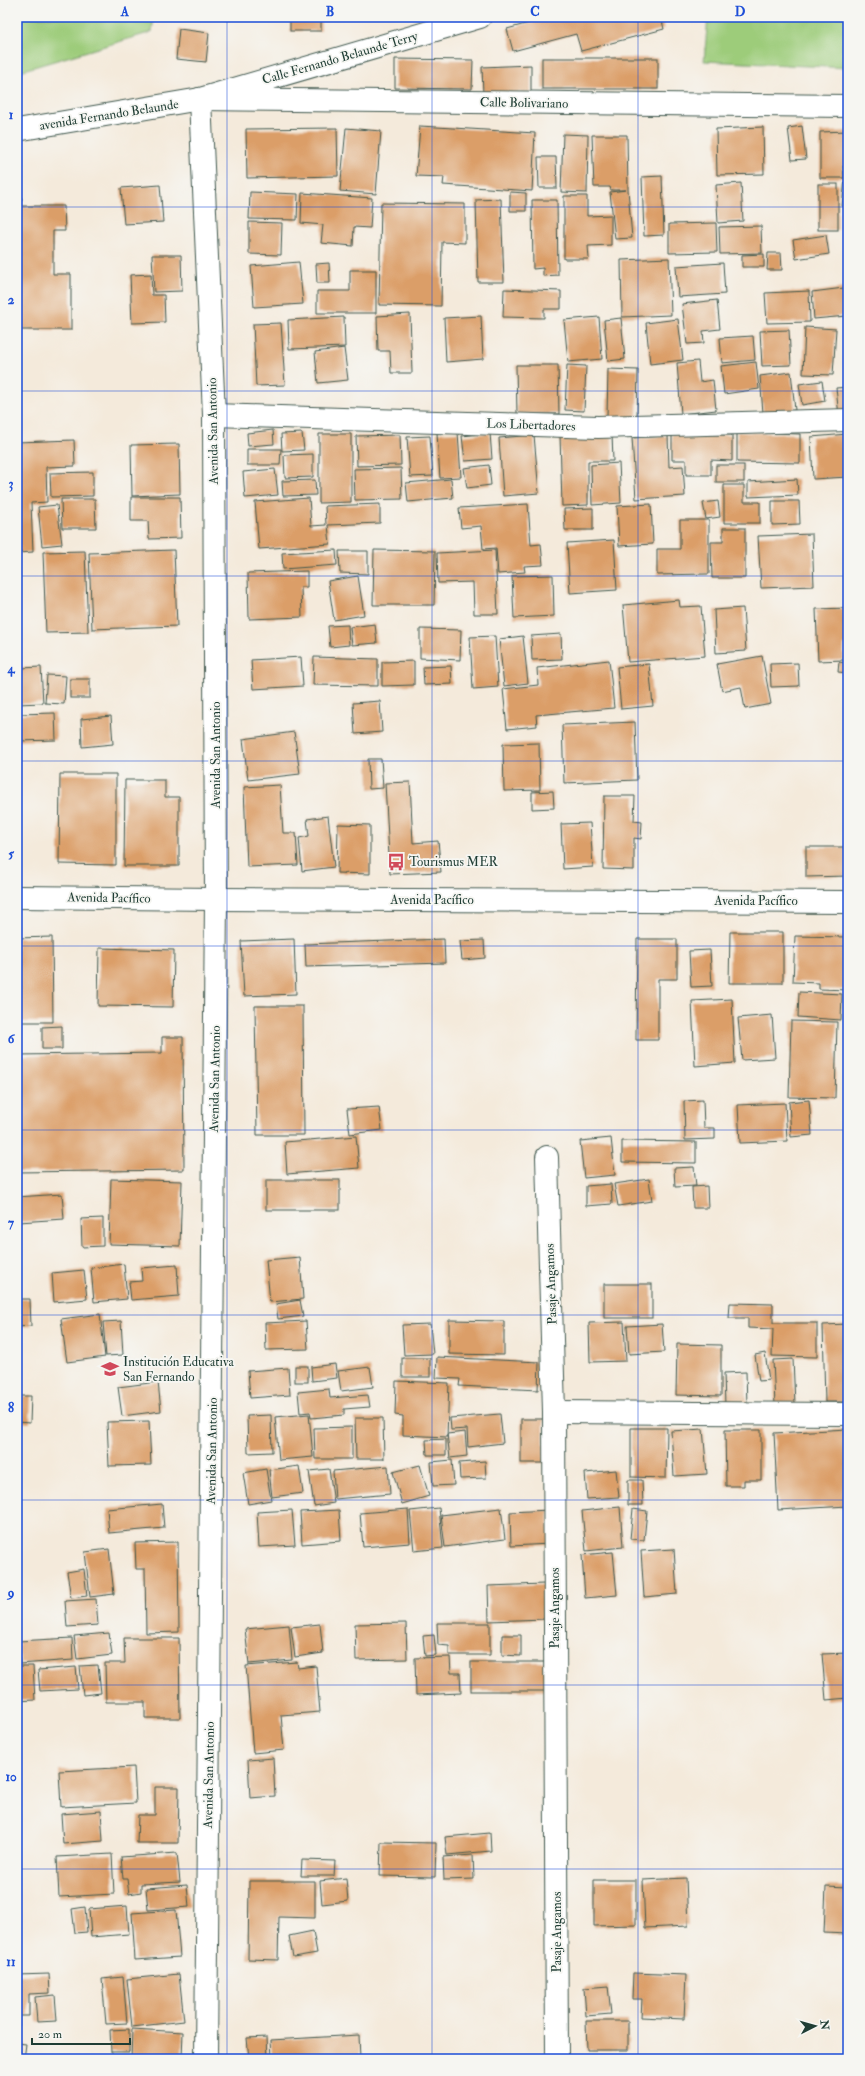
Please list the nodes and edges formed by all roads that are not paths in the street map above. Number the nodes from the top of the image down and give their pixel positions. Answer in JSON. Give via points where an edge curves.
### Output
{"nodes":[{"id":1,"x":480,"y":17,"type":"edge"},
{"id":2,"x":200,"y":99,"type":"junction"},
{"id":3,"x":848,"y":106,"type":"edge"},
{"id":4,"x":17,"y":130,"type":"edge"},
{"id":5,"x":214,"y":415,"type":"junction"},
{"id":6,"x":848,"y":420,"type":"edge"},
{"id":7,"x":17,"y":897,"type":"edge"},
{"id":8,"x":216,"y":899,"type":"junction"},
{"id":9,"x":848,"y":902,"type":"edge"},
{"id":10,"x":547,"y":1157,"type":"dead end"},
{"id":11,"x":554,"y":1412,"type":"junction"},
{"id":12,"x":848,"y":1414,"type":"edge"},
{"id":13,"x":206,"y":2059,"type":"edge"},
{"id":14,"x":558,"y":2059,"type":"edge"}],
"edges":[{"from":1,"to":2,"type":"street","name":"Calle Fernando Belaunde Terry"},
{"from":2,"to":3,"type":"street","name":"Calle Bolivariano"},
{"from":2,"to":4,"type":"street","name":"avenida Fernando Belaunde"},
{"from":2,"to":5,"type":"street","name":"Avenida San Antonio"},
{"from":5,"to":6,"type":"street","name":"Los Libertadores","via":[[598,427]]},
{"from":5,"to":8,"type":"street","name":"Avenida San Antonio"},
{"from":7,"to":8,"type":"street","name":"Avenida Pacífico"},
{"from":8,"to":9,"type":"street","name":"Avenida Pacífico"},
{"from":8,"to":13,"type":"street","name":"Avenida San Antonio"},
{"from":10,"to":11,"type":"street","name":"Pasaje Angamos"},
{"from":11,"to":12,"type":"street"},
{"from":11,"to":14,"type":"street","name":"Pasaje Angamos"}]}
